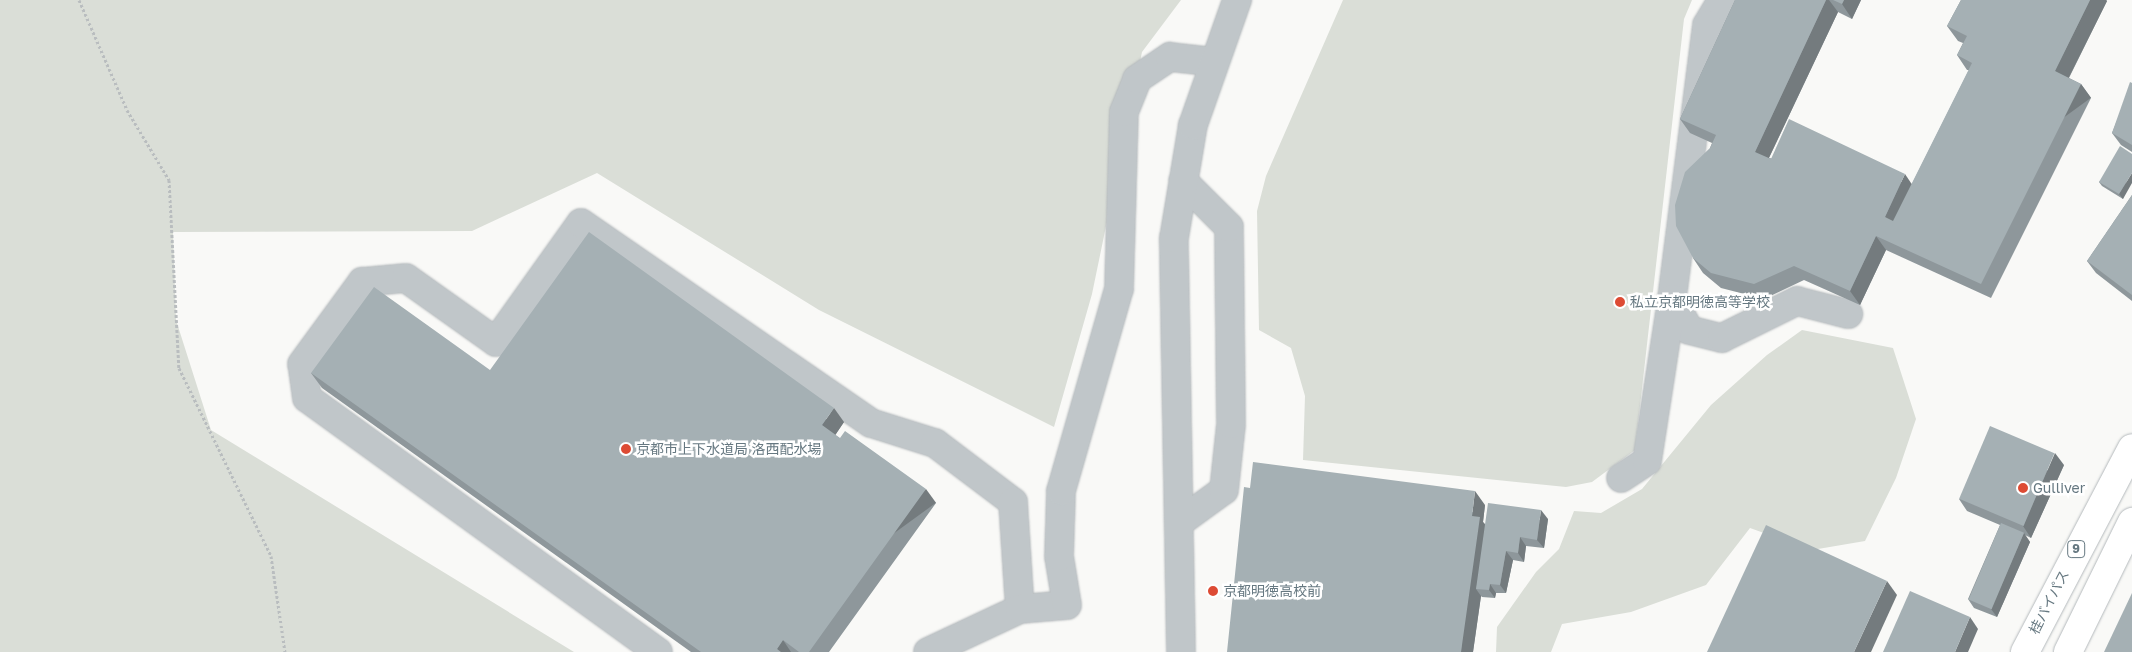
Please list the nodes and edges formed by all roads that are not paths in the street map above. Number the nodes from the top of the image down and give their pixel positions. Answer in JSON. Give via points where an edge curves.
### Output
{"nodes":[{"id":1,"x":1237,"y":0,"type":"edge"},
{"id":2,"x":1722,"y":0,"type":"edge"},
{"id":3,"x":1215,"y":62,"type":"junction"},
{"id":4,"x":1183,"y":181,"type":"junction"},
{"id":5,"x":1672,"y":299,"type":"junction"},
{"id":6,"x":1848,"y":314,"type":"edge"},
{"id":7,"x":2132,"y":448,"type":"edge"},
{"id":8,"x":1621,"y":478,"type":"dead end"},
{"id":9,"x":1180,"y":522,"type":"junction"},
{"id":10,"x":2132,"y":522,"type":"edge"},
{"id":11,"x":1020,"y":609,"type":"junction"},
{"id":12,"x":658,"y":652,"type":"edge"},
{"id":13,"x":928,"y":652,"type":"edge"},
{"id":14,"x":1181,"y":652,"type":"edge"},
{"id":15,"x":2025,"y":652,"type":"edge"},
{"id":16,"x":2068,"y":652,"type":"edge"}],
"edges":[{"from":1,"to":3,"type":"street"},
{"from":2,"to":5,"type":"street","via":[[1707,24]]},
{"from":3,"to":4,"type":"street","via":[[1192,125]]},
{"from":3,"to":11,"type":"street","via":[[1170,57],[1137,79],[1124,112],[1119,289],[1061,491],[1059,556],[1067,605]]},
{"from":4,"to":9,"type":"street","via":[[1174,238],[1173,372]]},
{"from":4,"to":9,"type":"street","via":[[1229,227],[1231,424],[1224,490]]},
{"from":5,"to":6,"type":"street","via":[[1689,330],[1722,338],[1797,301]]},
{"from":5,"to":8,"type":"street","via":[[1647,461]]},
{"from":7,"to":15,"type":"highway","name":"桂バイパス","number":"9"},
{"from":9,"to":14,"type":"street"},
{"from":10,"to":16,"type":"highway"},
{"from":11,"to":12,"type":"street","via":[[1014,502],[935,443],[871,423],[581,223],[496,342],[406,278],[362,282],[302,364],[307,398]]},
{"from":11,"to":13,"type":"street"}]}
